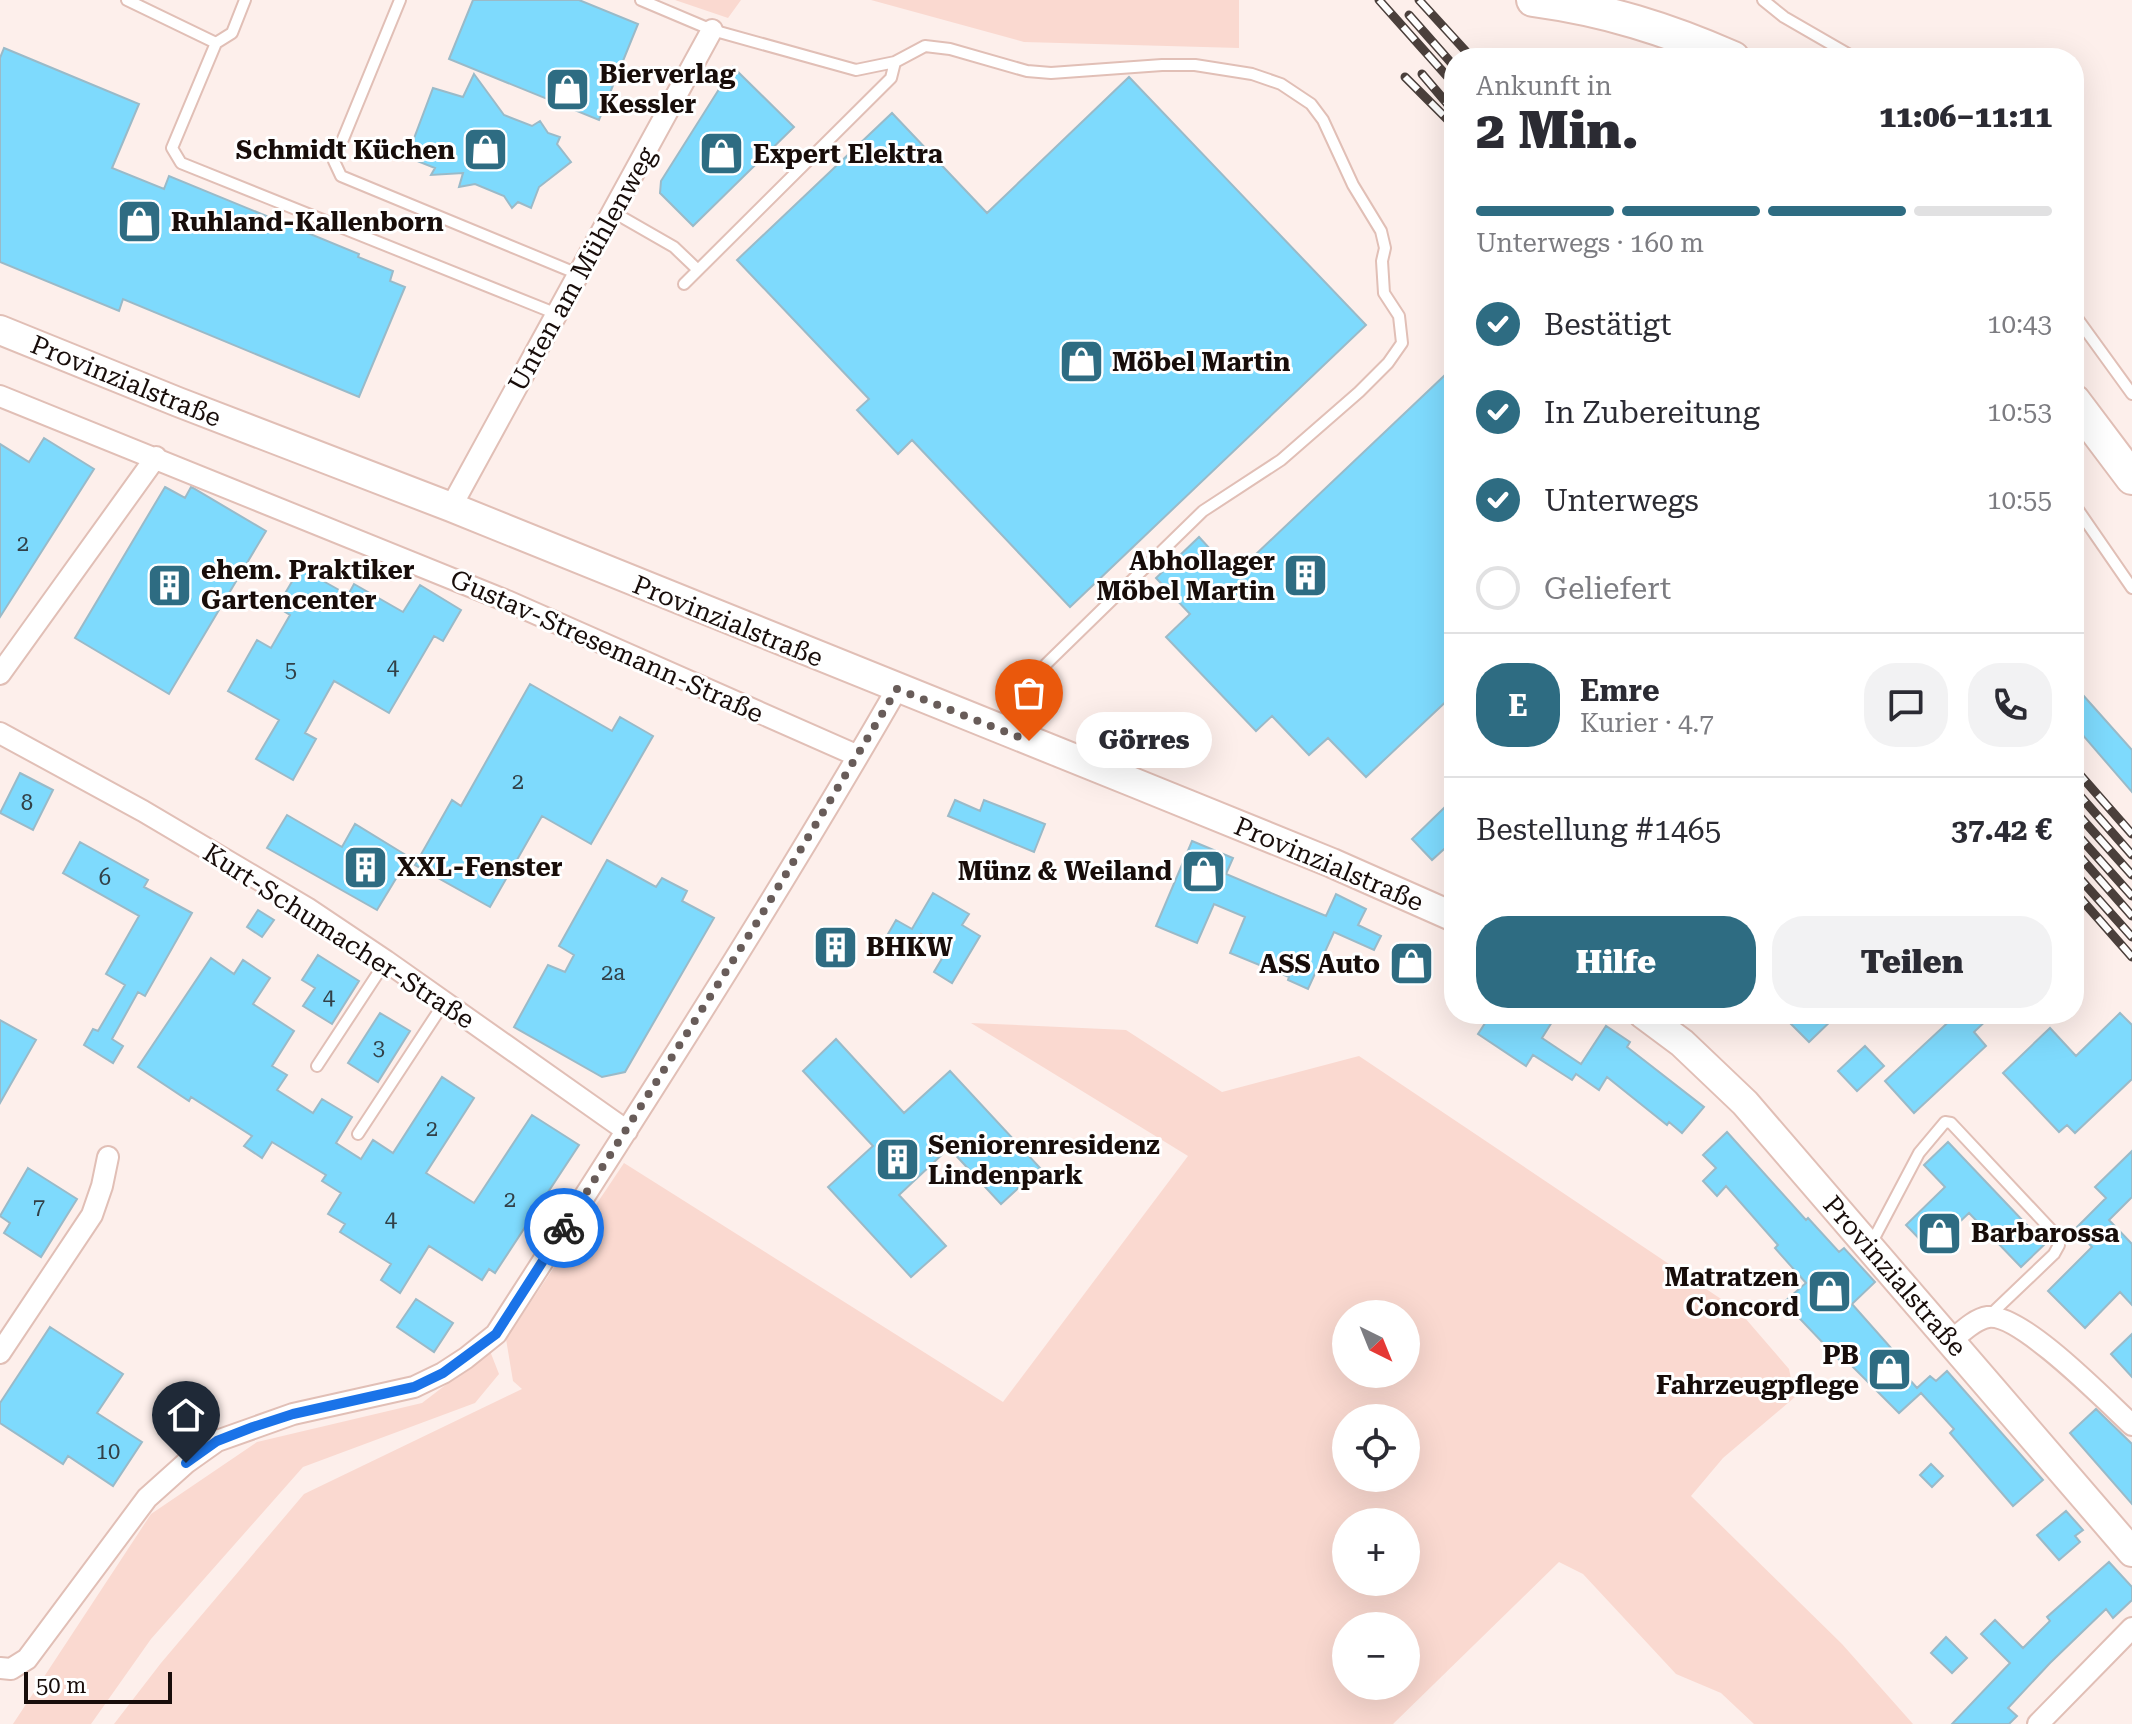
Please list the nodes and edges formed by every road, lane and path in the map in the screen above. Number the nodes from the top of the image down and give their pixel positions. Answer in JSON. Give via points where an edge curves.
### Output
{"nodes":[{"id":1,"x":127,"y":0,"type":"edge"},
{"id":2,"x":245,"y":0,"type":"edge"},
{"id":3,"x":400,"y":0,"type":"edge"},
{"id":4,"x":641,"y":0,"type":"edge"},
{"id":5,"x":1533,"y":0,"type":"edge"},
{"id":6,"x":1763,"y":0,"type":"edge"},
{"id":7,"x":712,"y":30,"type":"junction"},
{"id":8,"x":216,"y":43,"type":"junction"},
{"id":9,"x":1710,"y":48,"type":"edge"},
{"id":10,"x":1838,"y":48,"type":"edge"},
{"id":11,"x":895,"y":62,"type":"junction"},
{"id":12,"x":613,"y":212,"type":"junction"},
{"id":13,"x":679,"y":252,"type":"junction"},
{"id":14,"x":698,"y":270,"type":"junction"},
{"id":15,"x":578,"y":274,"type":"junction"},
{"id":16,"x":557,"y":314,"type":"junction"},
{"id":17,"x":2084,"y":328,"type":"edge"},
{"id":18,"x":0,"y":330,"type":"edge"},
{"id":19,"x":2132,"y":394,"type":"edge"},
{"id":20,"x":0,"y":396,"type":"edge"},
{"id":21,"x":2084,"y":414,"type":"edge"},
{"id":22,"x":156,"y":457,"type":"junction"},
{"id":23,"x":2132,"y":478,"type":"edge"},
{"id":24,"x":451,"y":507,"type":"junction"},
{"id":25,"x":2084,"y":518,"type":"edge"},
{"id":26,"x":2132,"y":588,"type":"edge"},
{"id":27,"x":1041,"y":669,"type":"dead end"},
{"id":28,"x":0,"y":674,"type":"edge"},
{"id":29,"x":897,"y":689,"type":"junction"},
{"id":30,"x":0,"y":733,"type":"edge"},
{"id":31,"x":858,"y":756,"type":"junction"},
{"id":32,"x":1444,"y":908,"type":"edge"},
{"id":33,"x":386,"y":961,"type":"junction"},
{"id":34,"x":444,"y":1003,"type":"junction"},
{"id":35,"x":1656,"y":1024,"type":"edge"},
{"id":36,"x":317,"y":1066,"type":"dead end"},
{"id":37,"x":627,"y":1131,"type":"junction"},
{"id":38,"x":358,"y":1134,"type":"dead end"},
{"id":39,"x":108,"y":1157,"type":"dead end"},
{"id":40,"x":1870,"y":1246,"type":"junction"},
{"id":41,"x":1988,"y":1317,"type":"junction"},
{"id":42,"x":1951,"y":1341,"type":"junction"},
{"id":43,"x":0,"y":1353,"type":"edge"},
{"id":44,"x":2132,"y":1425,"type":"edge"},
{"id":45,"x":2132,"y":1552,"type":"edge"},
{"id":46,"x":2132,"y":1628,"type":"edge"},
{"id":47,"x":0,"y":1668,"type":"edge"},
{"id":48,"x":2038,"y":1724,"type":"edge"}],
"edges":[{"from":1,"to":8,"type":"lane"},
{"from":2,"to":8,"type":"lane","via":[[232,33]]},
{"from":3,"to":15,"type":"lane","via":[[334,161],[341,176]]},
{"from":4,"to":7,"type":"lane"},
{"from":5,"to":9,"type":"highway","via":[[1635,19]]},
{"from":6,"to":10,"type":"lane"},
{"from":7,"to":11,"type":"lane","via":[[856,70]]},
{"from":7,"to":12,"type":"street","name":"Unten am Mühlenweg"},
{"from":8,"to":16,"type":"lane","via":[[172,148],[181,163]]},
{"from":11,"to":14,"type":"lane","via":[[891,78]]},
{"from":11,"to":27,"type":"lane","via":[[925,46],[1027,71],[1195,65],[1281,84],[1311,104],[1323,120],[1381,231],[1384,293],[1402,325],[1402,343],[1388,363],[1281,460],[1203,511]]},
{"from":12,"to":13,"type":"lane"},
{"from":12,"to":15,"type":"street","name":"Unten am Mühlenweg"},
{"from":13,"to":14,"type":"lane"},
{"from":13,"to":14,"type":"lane","via":[[687,269],[684,284]]},
{"from":15,"to":16,"type":"street","name":"Unten am Mühlenweg"},
{"from":16,"to":24,"type":"street","name":"Unten am Mühlenweg"},
{"from":17,"to":19,"type":"lane"},
{"from":18,"to":24,"type":"main road","name":"Provinzialstraße"},
{"from":20,"to":22,"type":"street","name":"Gustav-Stresemann-Straße"},
{"from":21,"to":23,"type":"highway"},
{"from":22,"to":28,"type":"street"},
{"from":22,"to":31,"type":"street","name":"Gustav-Stresemann-Straße","via":[[507,601]]},
{"from":24,"to":29,"type":"main road","name":"Provinzialstraße"},
{"from":25,"to":26,"type":"lane"},
{"from":29,"to":31,"type":"street"},
{"from":29,"to":32,"type":"main road","name":"Provinzialstraße"},
{"from":30,"to":33,"type":"street","name":"Kurt-Schumacher-Straße","via":[[234,863]]},
{"from":31,"to":37,"type":"street"},
{"from":33,"to":34,"type":"street","name":"Kurt-Schumacher-Straße"},
{"from":33,"to":36,"type":"lane"},
{"from":34,"to":37,"type":"street","name":"Kurt-Schumacher-Straße"},
{"from":34,"to":38,"type":"lane"},
{"from":35,"to":40,"type":"main road","name":"Provinzialstraße","via":[[1745,1103]]},
{"from":37,"to":47,"type":"street","via":[[496,1334],[414,1387],[293,1414],[217,1441],[147,1498],[27,1659],[11,1669]]},
{"from":39,"to":43,"type":"street","via":[[92,1215]]},
{"from":40,"to":41,"type":"lane","via":[[1919,1153],[1945,1122],[1951,1123],[2057,1236],[2059,1245]]},
{"from":40,"to":42,"type":"main road","name":"Provinzialstraße"},
{"from":41,"to":42,"type":"street"},
{"from":41,"to":44,"type":"street","via":[[2019,1327]]},
{"from":42,"to":45,"type":"main road","name":"Provinzialstraße"},
{"from":46,"to":48,"type":"street"}]}
